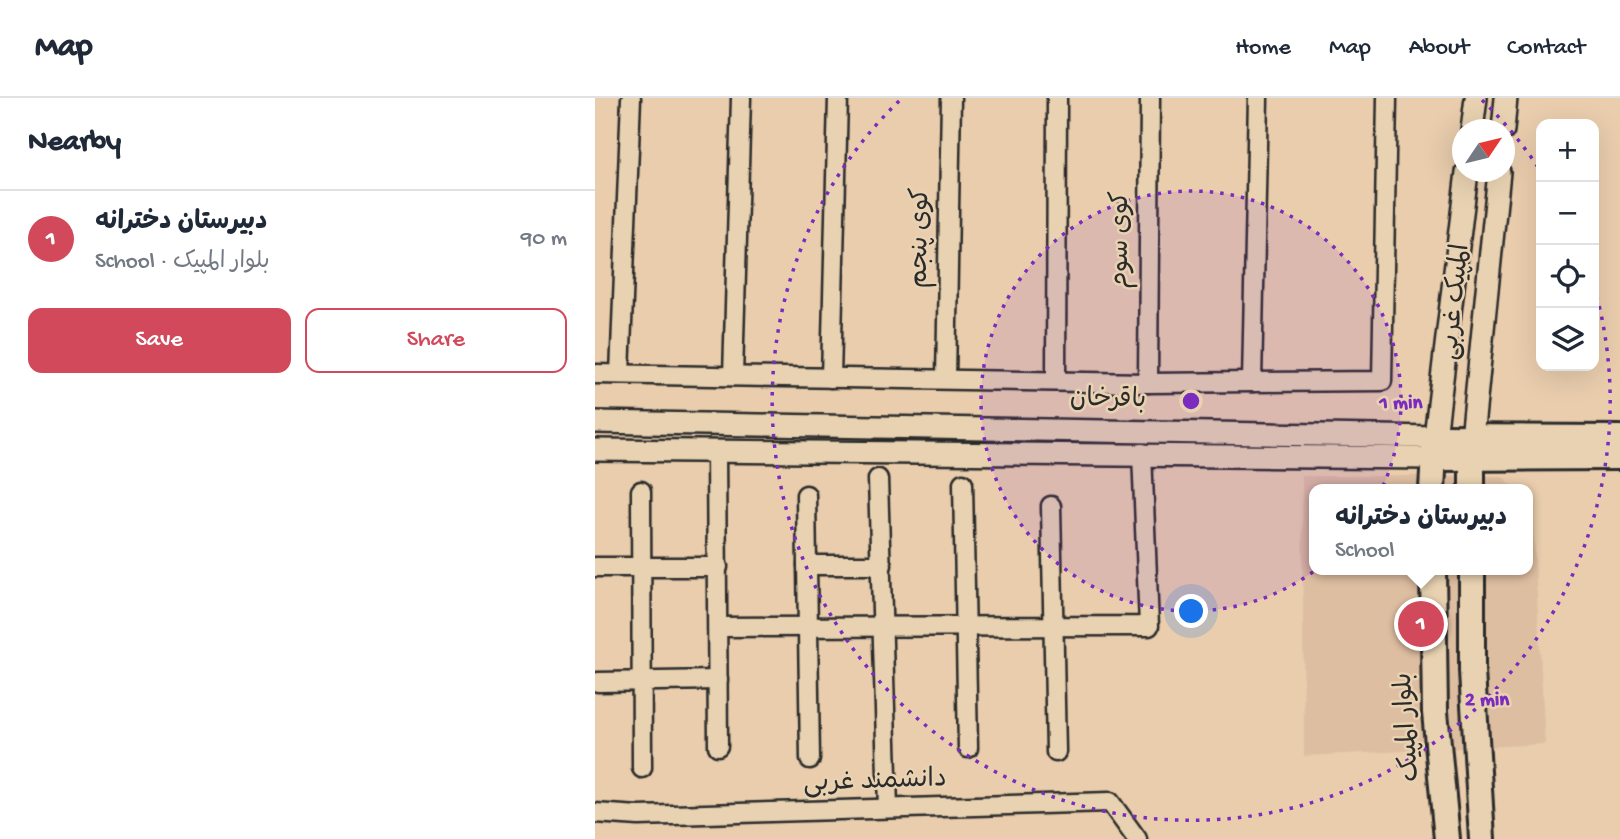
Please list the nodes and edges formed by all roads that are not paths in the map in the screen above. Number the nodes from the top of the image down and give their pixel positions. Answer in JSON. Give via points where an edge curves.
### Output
{"nodes":[{"id":1,"x":631,"y":98,"type":"edge"},
{"id":2,"x":741,"y":98,"type":"edge"},
{"id":3,"x":838,"y":98,"type":"edge"},
{"id":4,"x":951,"y":98,"type":"edge"},
{"id":5,"x":1057,"y":98,"type":"edge"},
{"id":6,"x":1150,"y":98,"type":"edge"},
{"id":7,"x":1258,"y":98,"type":"edge"},
{"id":8,"x":1387,"y":98,"type":"edge"},
{"id":9,"x":1476,"y":98,"type":"edge"},
{"id":10,"x":1506,"y":98,"type":"edge"},
{"id":11,"x":1473,"y":119,"type":"edge"},
{"id":12,"x":1504,"y":119,"type":"edge"},
{"id":13,"x":1466,"y":182,"type":"edge"},
{"id":14,"x":1498,"y":182,"type":"edge"},
{"id":15,"x":595,"y":374,"type":"edge"},
{"id":16,"x":620,"y":374,"type":"junction"},
{"id":17,"x":733,"y":376,"type":"junction"},
{"id":18,"x":831,"y":378,"type":"junction"},
{"id":19,"x":946,"y":379,"type":"junction"},
{"id":20,"x":1056,"y":381,"type":"junction"},
{"id":21,"x":1252,"y":382,"type":"junction"},
{"id":22,"x":1147,"y":383,"type":"junction"},
{"id":23,"x":595,"y":422,"type":"edge"},
{"id":24,"x":1620,"y":438,"type":"edge"},
{"id":25,"x":1434,"y":447,"type":"junction"},
{"id":26,"x":1472,"y":447,"type":"junction"},
{"id":27,"x":595,"y":450,"type":"edge"},
{"id":28,"x":716,"y":451,"type":"junction"},
{"id":29,"x":1142,"y":453,"type":"junction"},
{"id":30,"x":1620,"y":457,"type":"edge"},
{"id":31,"x":878,"y":480,"type":"dead end"},
{"id":32,"x":963,"y":483,"type":"dead end"},
{"id":33,"x":1432,"y":484,"type":"edge"},
{"id":34,"x":1472,"y":484,"type":"edge"},
{"id":35,"x":641,"y":491,"type":"dead end"},
{"id":36,"x":806,"y":495,"type":"dead end"},
{"id":37,"x":1051,"y":506,"type":"dead end"},
{"id":38,"x":807,"y":565,"type":"junction"},
{"id":39,"x":882,"y":565,"type":"junction"},
{"id":40,"x":595,"y":567,"type":"edge"},
{"id":41,"x":718,"y":567,"type":"junction"},
{"id":42,"x":641,"y":568,"type":"junction"},
{"id":43,"x":1433,"y":575,"type":"edge"},
{"id":44,"x":1472,"y":575,"type":"edge"},
{"id":45,"x":884,"y":626,"type":"junction"},
{"id":46,"x":967,"y":626,"type":"junction"},
{"id":47,"x":718,"y":627,"type":"junction"},
{"id":48,"x":809,"y":627,"type":"junction"},
{"id":49,"x":1055,"y":628,"type":"junction"},
{"id":50,"x":718,"y":680,"type":"junction"},
{"id":51,"x":598,"y":682,"type":"dead end"},
{"id":52,"x":641,"y":683,"type":"junction"},
{"id":53,"x":718,"y":746,"type":"dead end"},
{"id":54,"x":968,"y":748,"type":"dead end"},
{"id":55,"x":1056,"y":752,"type":"dead end"},
{"id":56,"x":810,"y":759,"type":"dead end"},
{"id":57,"x":642,"y":768,"type":"dead end"},
{"id":58,"x":888,"y":808,"type":"junction"},
{"id":59,"x":595,"y":813,"type":"edge"},
{"id":60,"x":1137,"y":839,"type":"edge"},
{"id":61,"x":1447,"y":839,"type":"edge"},
{"id":62,"x":1482,"y":839,"type":"edge"}],
"edges":[{"from":1,"to":16,"type":"street"},
{"from":2,"to":17,"type":"street"},
{"from":3,"to":18,"type":"street"},
{"from":4,"to":19,"type":"street","name":"کوی پنجم"},
{"from":5,"to":20,"type":"street"},
{"from":6,"to":22,"type":"street","name":"کوی سوم"},
{"from":7,"to":21,"type":"street"},
{"from":8,"to":21,"type":"street","via":[[1382,382]]},
{"from":9,"to":11,"type":"street"},
{"from":10,"to":12,"type":"street"},
{"from":13,"to":25,"type":"street","name":"المپیک غربی"},
{"from":14,"to":26,"type":"street","name":"المپیک غربی"},
{"from":15,"to":16,"type":"street"},
{"from":16,"to":17,"type":"street"},
{"from":17,"to":18,"type":"street"},
{"from":18,"to":19,"type":"street"},
{"from":19,"to":20,"type":"street"},
{"from":20,"to":22,"type":"street"},
{"from":21,"to":22,"type":"street"},
{"from":23,"to":25,"type":"street","name":"باقرخان"},
{"from":24,"to":26,"type":"main road","name":"باقرخان"},
{"from":25,"to":26,"type":"main road","name":"باقرخان"},
{"from":25,"to":29,"type":"street","name":"باقرخان"},
{"from":25,"to":33,"type":"main road"},
{"from":26,"to":30,"type":"main road","name":"باقرخان"},
{"from":26,"to":34,"type":"main road"},
{"from":27,"to":28,"type":"street","name":"باقرخان"},
{"from":28,"to":29,"type":"street","name":"باقرخان"},
{"from":28,"to":41,"type":"street"},
{"from":29,"to":49,"type":"street","via":[[1149,626]]},
{"from":31,"to":39,"type":"street"},
{"from":32,"to":46,"type":"street"},
{"from":35,"to":42,"type":"street"},
{"from":36,"to":38,"type":"street"},
{"from":37,"to":49,"type":"street"},
{"from":38,"to":39,"type":"street"},
{"from":38,"to":48,"type":"street"},
{"from":39,"to":45,"type":"street"},
{"from":40,"to":42,"type":"street"},
{"from":41,"to":42,"type":"street"},
{"from":41,"to":47,"type":"street"},
{"from":42,"to":52,"type":"street"},
{"from":43,"to":61,"type":"main road","name":"بلوار المپیک","via":[[1434,712]]},
{"from":44,"to":62,"type":"main road","via":[[1472,671]]},
{"from":45,"to":46,"type":"street"},
{"from":45,"to":48,"type":"street"},
{"from":45,"to":58,"type":"street"},
{"from":46,"to":49,"type":"street"},
{"from":46,"to":54,"type":"street"},
{"from":47,"to":48,"type":"street"},
{"from":47,"to":50,"type":"street"},
{"from":48,"to":56,"type":"street"},
{"from":49,"to":55,"type":"street"},
{"from":50,"to":52,"type":"street"},
{"from":50,"to":53,"type":"street"},
{"from":51,"to":52,"type":"street"},
{"from":52,"to":57,"type":"street"},
{"from":58,"to":59,"type":"street","name":"دانشمند غربی","via":[[639,816]]},
{"from":58,"to":60,"type":"street","name":"دانشمند غربی","via":[[1110,802]]}]}
